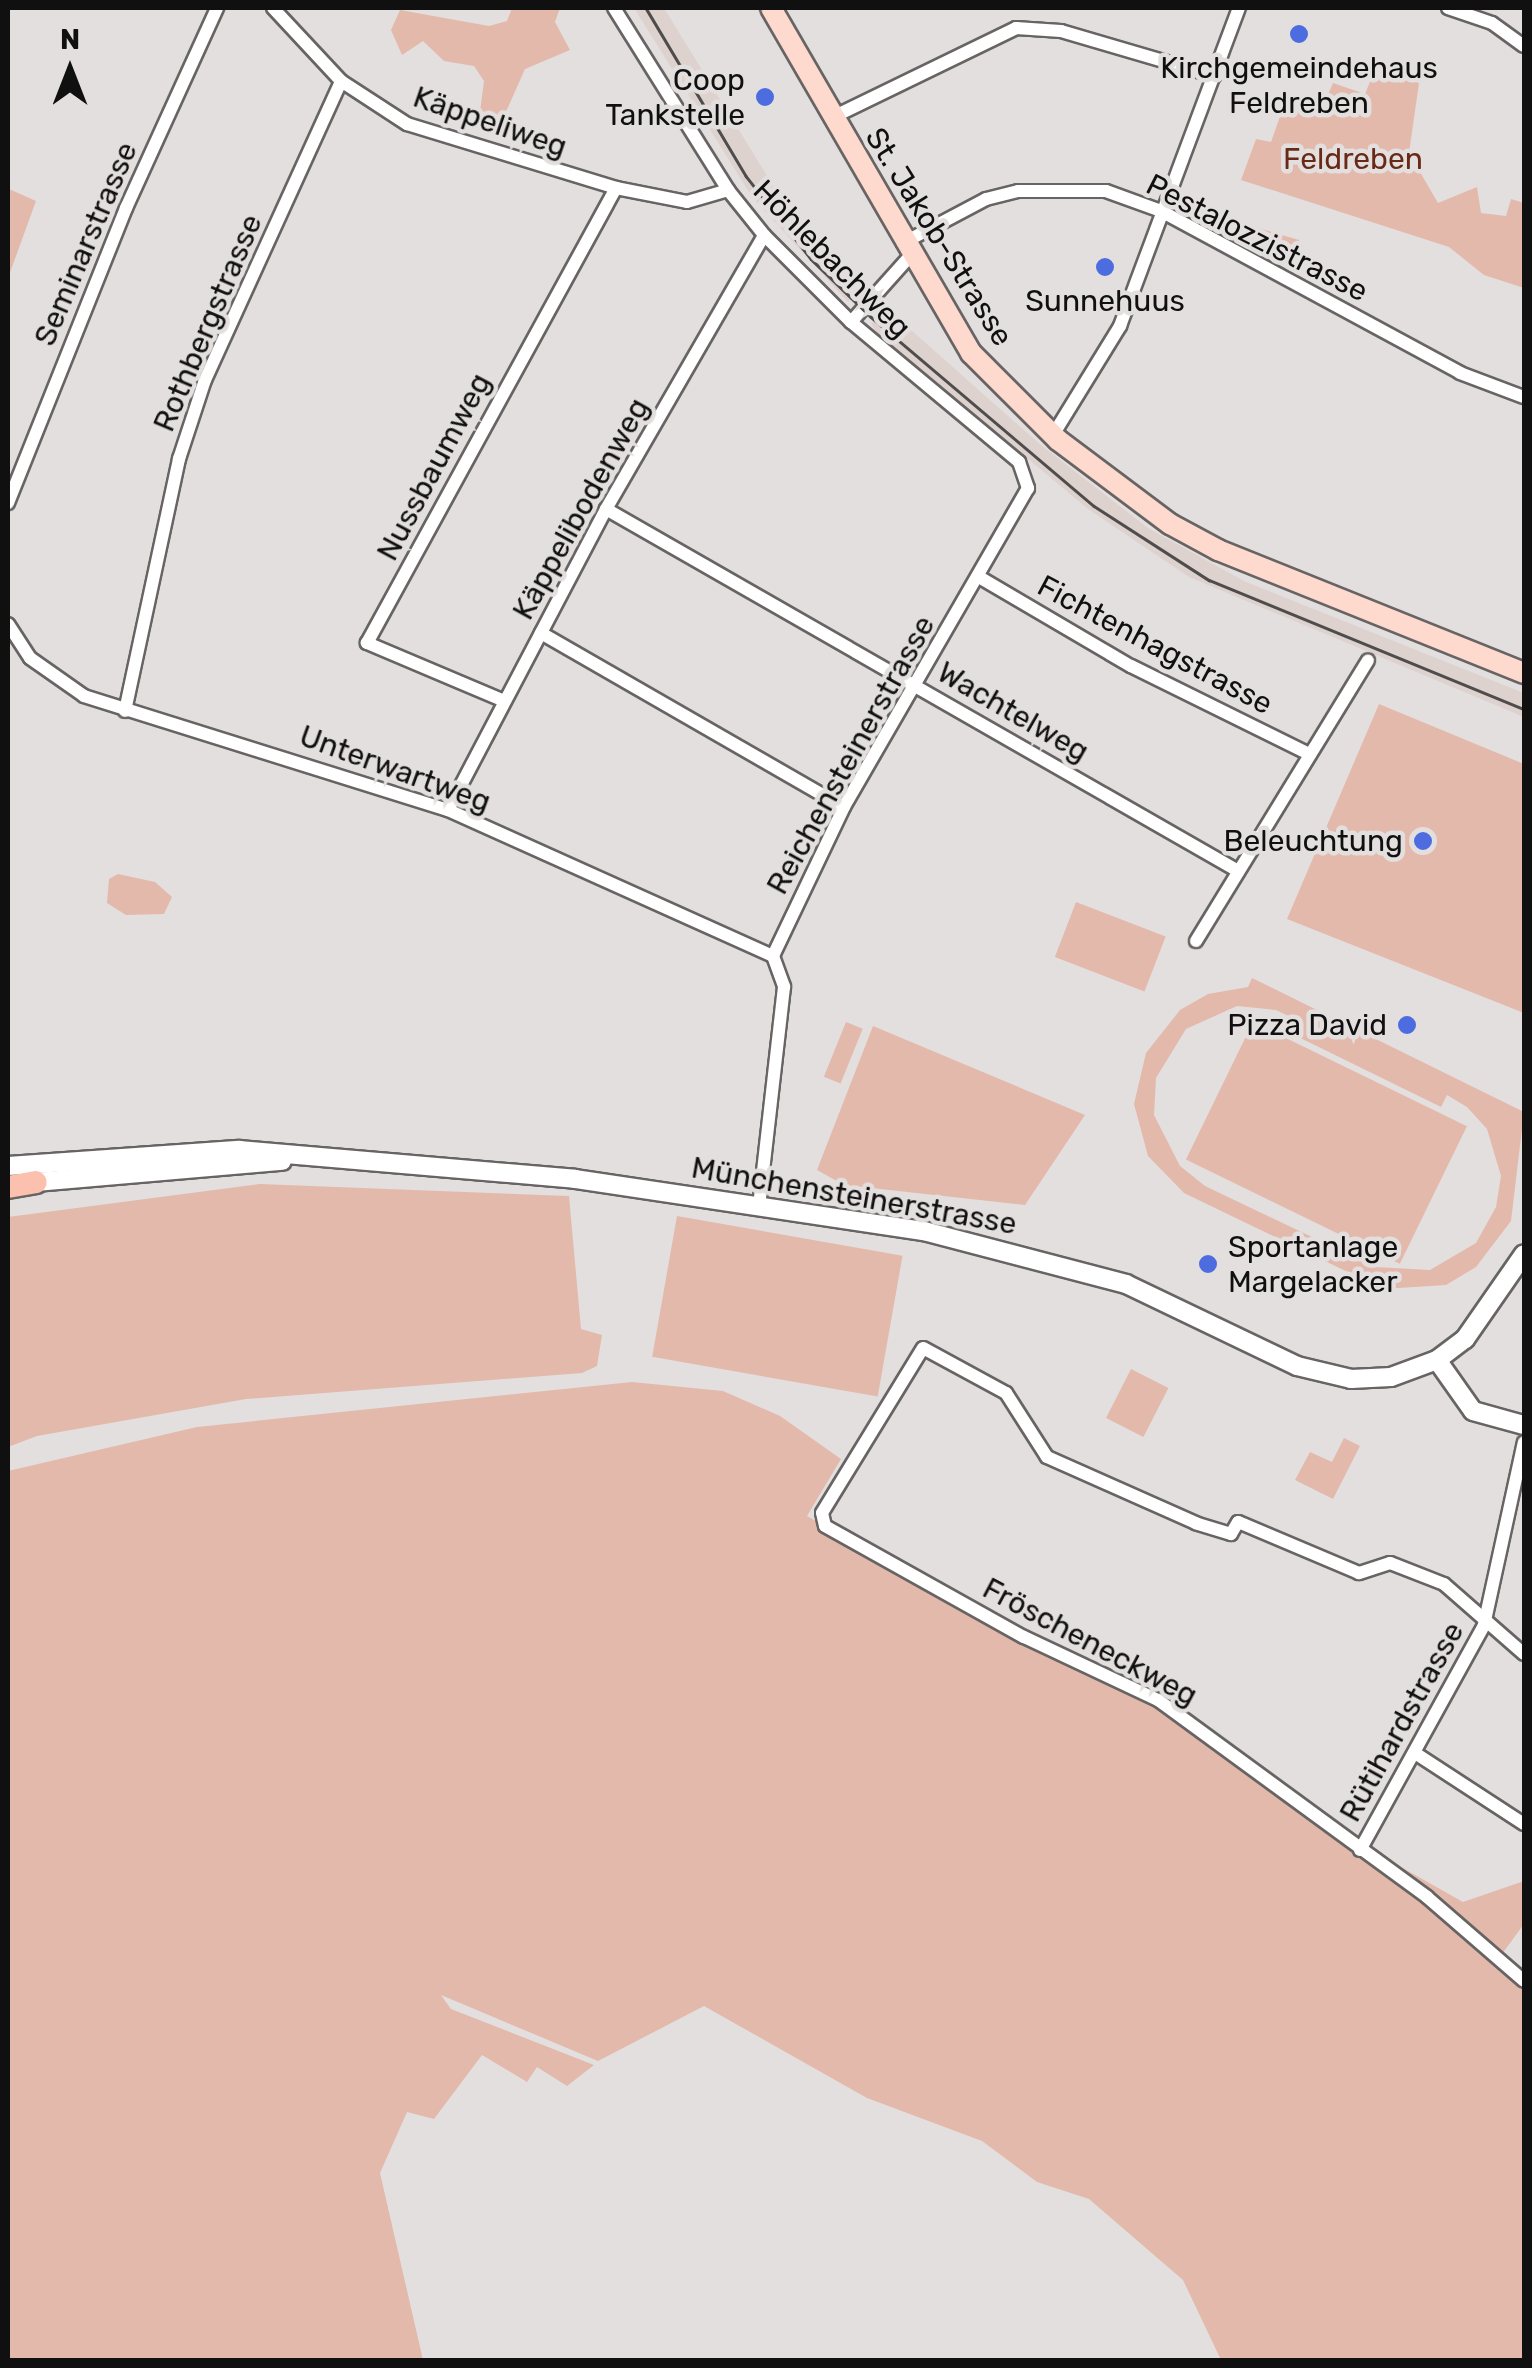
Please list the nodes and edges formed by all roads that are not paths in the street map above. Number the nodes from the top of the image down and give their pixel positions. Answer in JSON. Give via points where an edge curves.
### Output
{"nodes":[{"id":1,"x":217,"y":8,"type":"edge"},
{"id":2,"x":272,"y":8,"type":"edge"},
{"id":3,"x":614,"y":8,"type":"edge"},
{"id":4,"x":771,"y":8,"type":"edge"},
{"id":5,"x":1238,"y":8,"type":"edge"},
{"id":6,"x":1448,"y":8,"type":"edge"},
{"id":7,"x":1524,"y":46,"type":"edge"},
{"id":8,"x":1215,"y":76,"type":"junction"},
{"id":9,"x":341,"y":81,"type":"junction"},
{"id":10,"x":831,"y":118,"type":"junction"},
{"id":11,"x":616,"y":188,"type":"junction"},
{"id":12,"x":728,"y":190,"type":"junction"},
{"id":13,"x":1161,"y":212,"type":"junction"},
{"id":14,"x":764,"y":235,"type":"junction"},
{"id":15,"x":906,"y":250,"type":"junction"},
{"id":16,"x":852,"y":322,"type":"junction"},
{"id":17,"x":1524,"y":396,"type":"edge"},
{"id":18,"x":1053,"y":435,"type":"junction"},
{"id":19,"x":1019,"y":462,"type":"joint"},
{"id":20,"x":8,"y":503,"type":"edge"},
{"id":21,"x":606,"y":509,"type":"junction"},
{"id":22,"x":978,"y":577,"type":"junction"},
{"id":23,"x":541,"y":633,"type":"junction"},
{"id":24,"x":10,"y":635,"type":"edge"},
{"id":25,"x":1368,"y":660,"type":"dead end"},
{"id":26,"x":1524,"y":673,"type":"edge"},
{"id":27,"x":917,"y":686,"type":"junction"},
{"id":28,"x":502,"y":700,"type":"junction"},
{"id":29,"x":126,"y":710,"type":"junction"},
{"id":30,"x":1308,"y":754,"type":"junction"},
{"id":31,"x":844,"y":807,"type":"junction"},
{"id":32,"x":448,"y":810,"type":"junction"},
{"id":33,"x":1238,"y":871,"type":"junction"},
{"id":34,"x":1196,"y":941,"type":"dead end"},
{"id":35,"x":772,"y":956,"type":"junction"},
{"id":36,"x":297,"y":1158,"type":"junction"},
{"id":37,"x":8,"y":1166,"type":"edge"},
{"id":38,"x":36,"y":1182,"type":"joint"},
{"id":39,"x":8,"y":1185,"type":"edge"},
{"id":40,"x":758,"y":1205,"type":"junction"},
{"id":41,"x":1524,"y":1254,"type":"edge"},
{"id":42,"x":1437,"y":1360,"type":"junction"},
{"id":43,"x":1524,"y":1425,"type":"edge"},
{"id":44,"x":1524,"y":1442,"type":"edge"},
{"id":45,"x":1484,"y":1625,"type":"junction"},
{"id":46,"x":1524,"y":1654,"type":"edge"},
{"id":47,"x":1416,"y":1753,"type":"junction"},
{"id":48,"x":1524,"y":1824,"type":"edge"},
{"id":49,"x":1360,"y":1850,"type":"junction"},
{"id":50,"x":1524,"y":1982,"type":"edge"}],
"edges":[{"from":1,"to":20,"type":"street","name":"Seminarstrasse","via":[[128,204]]},
{"from":2,"to":9,"type":"street","name":"Käppeliweg"},
{"from":3,"to":12,"type":"street","name":"Höhlebachweg"},
{"from":4,"to":10,"type":"main road","name":"St. Jakob-Strasse"},
{"from":5,"to":8,"type":"street"},
{"from":6,"to":7,"type":"street","via":[[1492,23]]},
{"from":8,"to":10,"type":"street","via":[[1062,31],[1016,28]]},
{"from":8,"to":13,"type":"street"},
{"from":9,"to":11,"type":"street","name":"Käppeliweg","via":[[407,124]]},
{"from":9,"to":29,"type":"street","name":"Rothbergstrasse","via":[[200,397],[179,459]]},
{"from":10,"to":15,"type":"main road","name":"St. Jakob-Strasse"},
{"from":11,"to":12,"type":"street","name":"Käppeliweg","via":[[687,202]]},
{"from":11,"to":28,"type":"street","name":"Nussbaumweg","via":[[367,643]]},
{"from":12,"to":14,"type":"street","name":"Höhlebachweg"},
{"from":13,"to":15,"type":"street","name":"Pestalozzistrasse","via":[[1106,191],[1018,191],[986,199]]},
{"from":13,"to":17,"type":"street","name":"Pestalozzistrasse","via":[[1460,373]]},
{"from":13,"to":18,"type":"street","via":[[1120,326]]},
{"from":14,"to":16,"type":"street","name":"Höhlebachweg"},
{"from":14,"to":21,"type":"street","name":"Käppelibodenweg"},
{"from":15,"to":16,"type":"street"},
{"from":15,"to":18,"type":"main road","name":"St. Jakob-Strasse","via":[[971,353]]},
{"from":16,"to":19,"type":"street","name":"Höhlebachweg"},
{"from":18,"to":26,"type":"main road","name":"St. Jakob-Strasse","via":[[1109,482],[1218,550]]},
{"from":19,"to":22,"type":"street","name":"Reichensteinerstrasse","via":[[1028,488]]},
{"from":21,"to":23,"type":"street","name":"Käppelibodenweg"},
{"from":21,"to":27,"type":"street","name":"Wachtelweg"},
{"from":22,"to":27,"type":"street","name":"Reichensteinerstrasse"},
{"from":22,"to":30,"type":"street","name":"Fichtenhagstrasse","via":[[1131,666]]},
{"from":23,"to":28,"type":"street","name":"Käppelibodenweg"},
{"from":23,"to":31,"type":"street"},
{"from":24,"to":29,"type":"street","name":"Unterwartweg","via":[[54,679]]},
{"from":25,"to":30,"type":"street"},
{"from":27,"to":31,"type":"street","name":"Reichensteinerstrasse"},
{"from":27,"to":33,"type":"street","name":"Wachtelweg"},
{"from":28,"to":32,"type":"street","name":"Käppelibodenweg"},
{"from":29,"to":32,"type":"street","name":"Unterwartweg"},
{"from":30,"to":33,"type":"street"},
{"from":31,"to":35,"type":"street","name":"Reichensteinerstrasse"},
{"from":32,"to":35,"type":"street","name":"Unterwartweg"},
{"from":33,"to":34,"type":"street"},
{"from":35,"to":40,"type":"street","via":[[784,987]]},
{"from":36,"to":37,"type":"main road","name":"Münchensteinerstrasse","via":[[175,1151]]},
{"from":36,"to":38,"type":"main road","name":"Münchensteinerstrasse","via":[[232,1169]]},
{"from":36,"to":40,"type":"main road","name":"Münchensteinerstrasse","via":[[575,1179]]},
{"from":38,"to":39,"type":"highway"},
{"from":40,"to":42,"type":"main road","name":"Münchensteinerstrasse","via":[[942,1234],[1084,1270],[1318,1374],[1378,1379]]},
{"from":41,"to":42,"type":"main road","via":[[1465,1339]]},
{"from":42,"to":43,"type":"main road","via":[[1474,1412]]},
{"from":44,"to":45,"type":"street","name":"Rütihardstrasse"},
{"from":45,"to":46,"type":"street"},
{"from":45,"to":47,"type":"street","name":"Rütihardstrasse"},
{"from":45,"to":49,"type":"street","name":"Fröscheneckweg","via":[[1444,1584],[1390,1563],[1359,1573],[1238,1522],[1231,1534],[1196,1524],[1047,1457],[1006,1393],[923,1348],[825,1502],[825,1526],[1024,1637],[1158,1700]]},
{"from":47,"to":48,"type":"street"},
{"from":47,"to":49,"type":"street","name":"Rütihardstrasse"},
{"from":49,"to":50,"type":"street","name":"Fröscheneckweg"}]}
